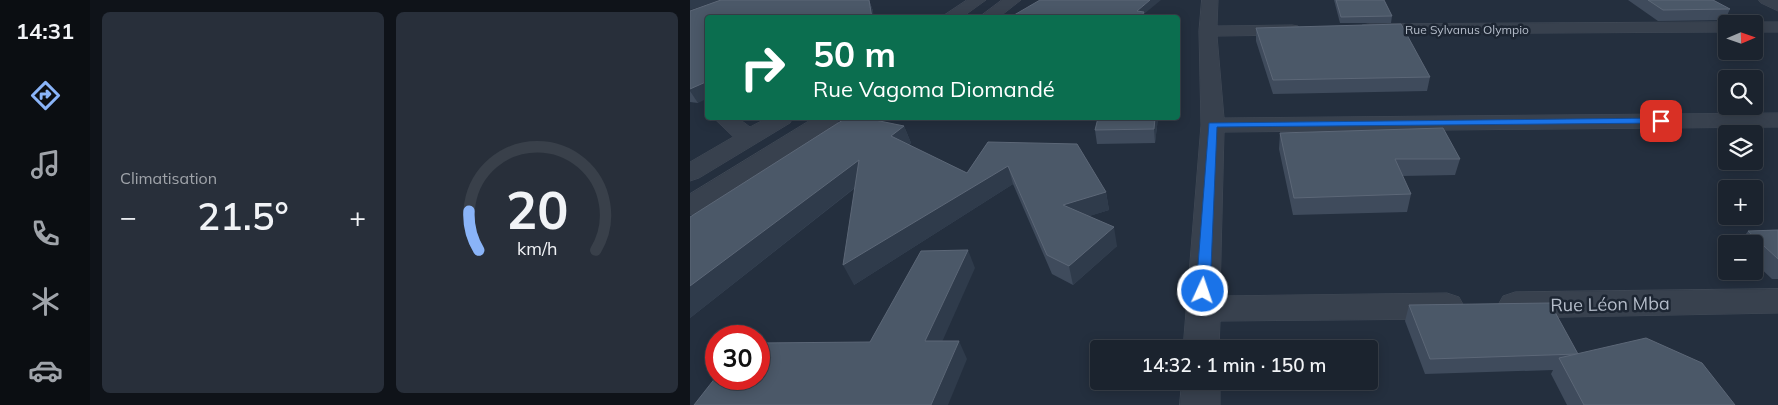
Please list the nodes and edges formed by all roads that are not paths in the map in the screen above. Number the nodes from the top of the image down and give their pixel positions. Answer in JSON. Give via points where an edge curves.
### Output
{"nodes":[{"id":1,"x":978,"y":0,"type":"edge"},
{"id":2,"x":1013,"y":0,"type":"edge"},
{"id":3,"x":1210,"y":0,"type":"edge"},
{"id":4,"x":1767,"y":0,"type":"edge"},
{"id":5,"x":1778,"y":6,"type":"edge"},
{"id":6,"x":953,"y":15,"type":"edge"},
{"id":7,"x":990,"y":15,"type":"edge"},
{"id":8,"x":1718,"y":27,"type":"edge"},
{"id":9,"x":1763,"y":27,"type":"edge"},
{"id":10,"x":1778,"y":27,"type":"edge"},
{"id":11,"x":1208,"y":30,"type":"junction"},
{"id":12,"x":1308,"y":30,"type":"edge"},
{"id":13,"x":1348,"y":30,"type":"edge"},
{"id":14,"x":727,"y":120,"type":"edge"},
{"id":15,"x":779,"y":120,"type":"edge"},
{"id":16,"x":826,"y":120,"type":"edge"},
{"id":17,"x":1778,"y":120,"type":"edge"},
{"id":18,"x":1213,"y":125,"type":"junction"},
{"id":19,"x":749,"y":138,"type":"junction"},
{"id":20,"x":690,"y":173,"type":"edge"},
{"id":21,"x":690,"y":206,"type":"edge"},
{"id":22,"x":1778,"y":301,"type":"edge"},
{"id":23,"x":1202,"y":310,"type":"junction"},
{"id":24,"x":1201,"y":340,"type":"edge"},
{"id":25,"x":1200,"y":390,"type":"edge"},
{"id":26,"x":1200,"y":405,"type":"edge"}],
"edges":[{"from":1,"to":6,"type":"street"},
{"from":2,"to":7,"type":"street"},
{"from":3,"to":11,"type":"street"},
{"from":4,"to":5,"type":"street"},
{"from":8,"to":13,"type":"street","name":"Rue Sylvanus Olympio"},
{"from":9,"to":10,"type":"street"},
{"from":11,"to":12,"type":"street"},
{"from":11,"to":18,"type":"street"},
{"from":14,"to":19,"type":"street"},
{"from":15,"to":19,"type":"street"},
{"from":16,"to":21,"type":"street"},
{"from":17,"to":18,"type":"street"},
{"from":18,"to":23,"type":"street"},
{"from":19,"to":20,"type":"street"},
{"from":22,"to":23,"type":"street","name":"Rue Léon Mba"},
{"from":23,"to":24,"type":"street"},
{"from":25,"to":26,"type":"street"}]}
